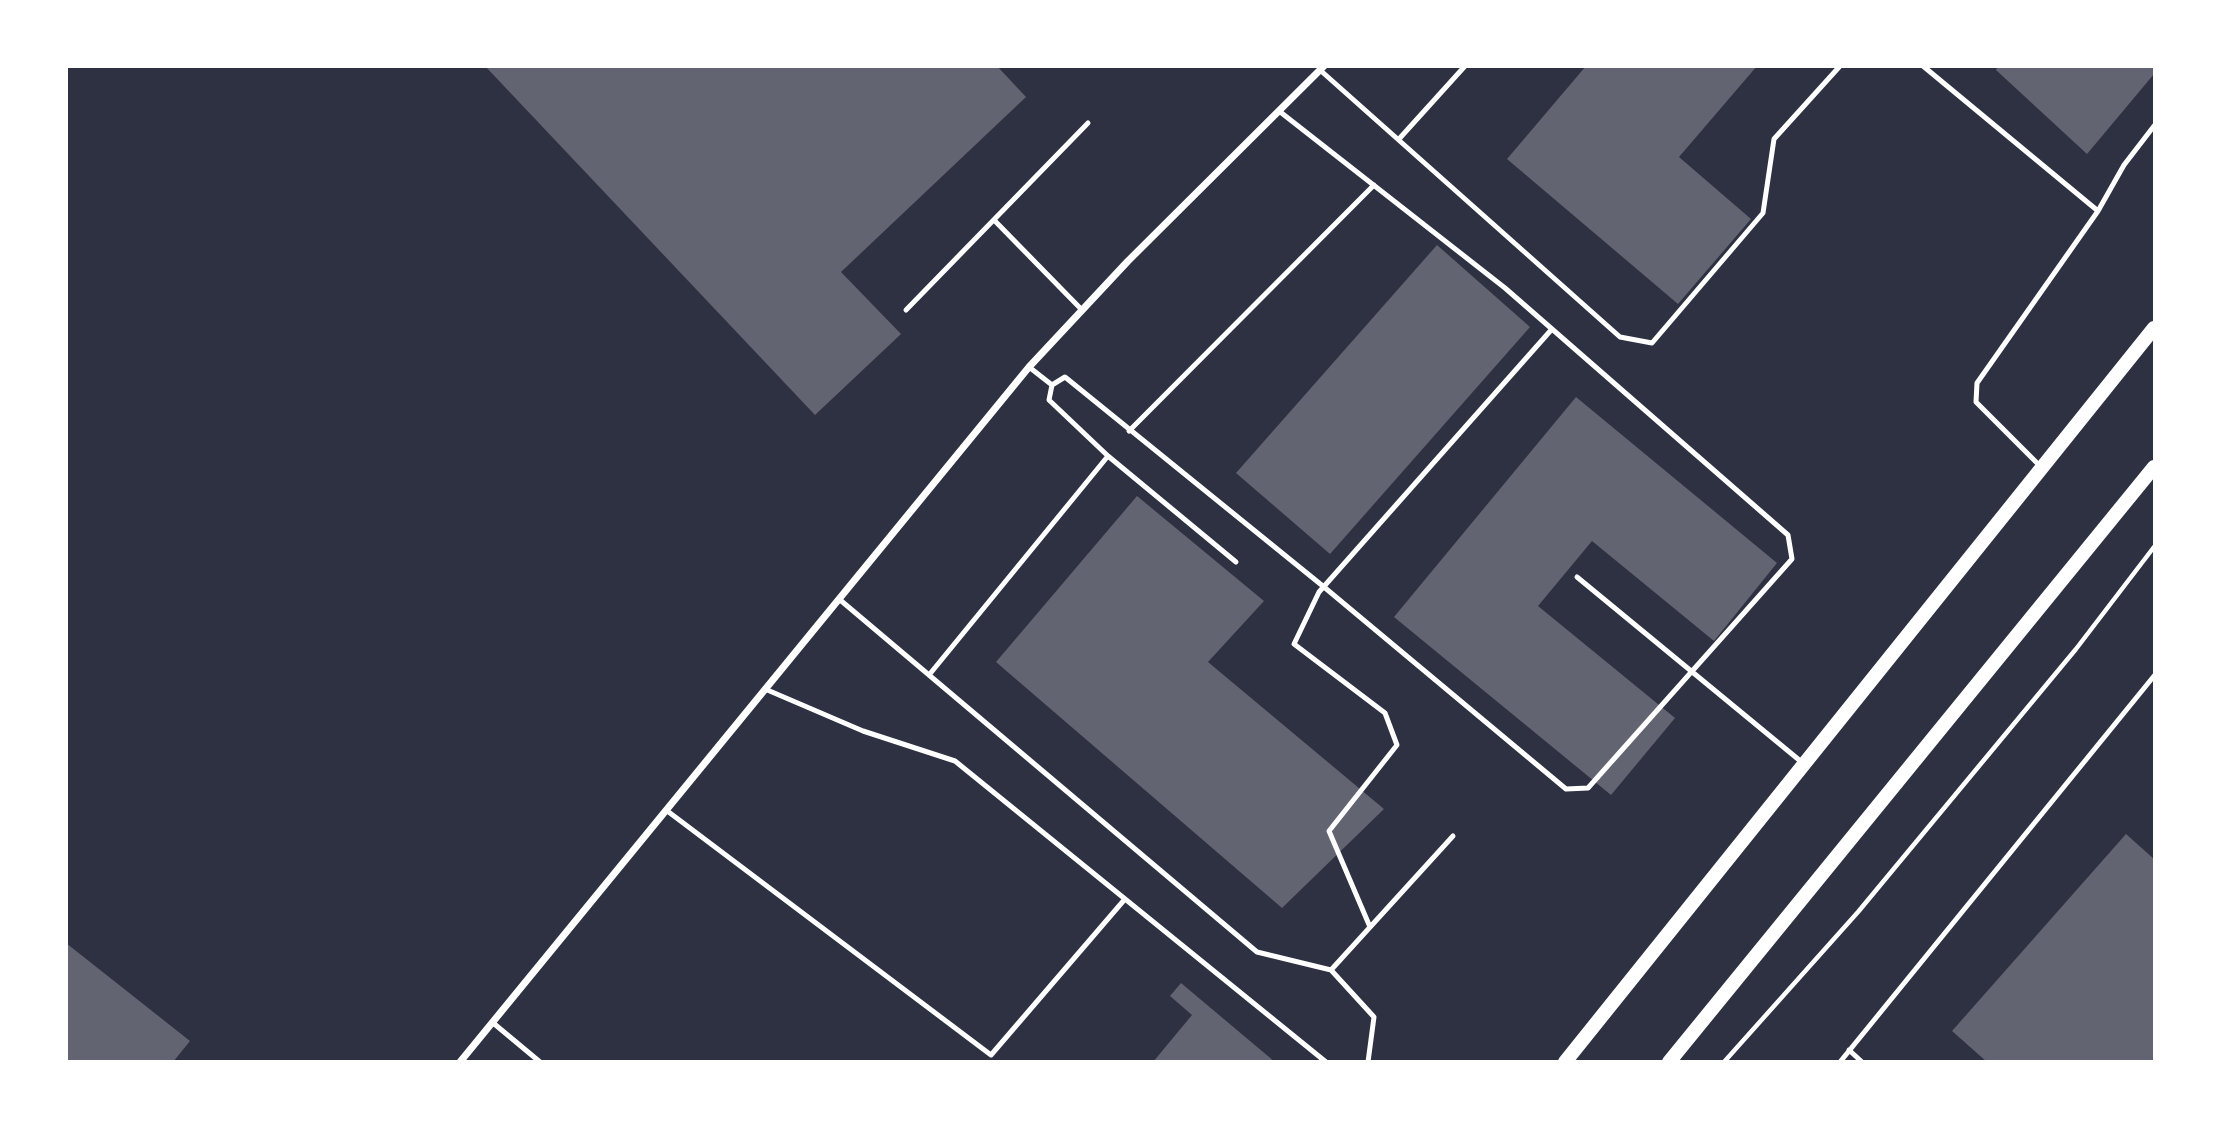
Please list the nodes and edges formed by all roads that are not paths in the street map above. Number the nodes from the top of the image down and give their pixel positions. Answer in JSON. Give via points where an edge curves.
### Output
{"nodes":[{"id":1,"x":1465,"y":66,"type":"edge"},
{"id":2,"x":1840,"y":66,"type":"edge"},
{"id":3,"x":1923,"y":66,"type":"edge"},
{"id":4,"x":1322,"y":68,"type":"edge"},
{"id":5,"x":1279,"y":111,"type":"junction"},
{"id":6,"x":1088,"y":123,"type":"dead end"},
{"id":7,"x":2154,"y":126,"type":"edge"},
{"id":8,"x":1399,"y":139,"type":"junction"},
{"id":9,"x":1374,"y":185,"type":"junction"},
{"id":10,"x":2098,"y":211,"type":"junction"},
{"id":11,"x":994,"y":220,"type":"junction"},
{"id":12,"x":906,"y":310,"type":"dead end"},
{"id":13,"x":1083,"y":310,"type":"junction"},
{"id":14,"x":2154,"y":328,"type":"edge"},
{"id":15,"x":1552,"y":329,"type":"junction"},
{"id":16,"x":1029,"y":367,"type":"junction"},
{"id":17,"x":1052,"y":385,"type":"junction"},
{"id":18,"x":1129,"y":431,"type":"junction"},
{"id":19,"x":1108,"y":456,"type":"junction"},
{"id":20,"x":2154,"y":467,"type":"edge"},
{"id":21,"x":2042,"y":468,"type":"junction"},
{"id":22,"x":1236,"y":562,"type":"dead end"},
{"id":23,"x":1577,"y":576,"type":"dead end"},
{"id":24,"x":1324,"y":587,"type":"junction"},
{"id":25,"x":839,"y":599,"type":"junction"},
{"id":26,"x":1692,"y":671,"type":"junction"},
{"id":27,"x":929,"y":675,"type":"junction"},
{"id":28,"x":2154,"y":676,"type":"edge"},
{"id":29,"x":765,"y":689,"type":"junction"},
{"id":30,"x":1804,"y":764,"type":"junction"},
{"id":31,"x":666,"y":810,"type":"junction"},
{"id":32,"x":1453,"y":836,"type":"dead end"},
{"id":33,"x":1125,"y":899,"type":"junction"},
{"id":34,"x":1370,"y":927,"type":"junction"},
{"id":35,"x":1331,"y":970,"type":"junction"},
{"id":36,"x":492,"y":1022,"type":"junction"},
{"id":37,"x":1849,"y":1050,"type":"junction"},
{"id":38,"x":990,"y":1058,"type":"edge"},
{"id":39,"x":460,"y":1062,"type":"edge"},
{"id":40,"x":540,"y":1062,"type":"edge"},
{"id":41,"x":1326,"y":1062,"type":"edge"},
{"id":42,"x":1368,"y":1062,"type":"edge"},
{"id":43,"x":1565,"y":1062,"type":"edge"},
{"id":44,"x":1668,"y":1062,"type":"edge"},
{"id":45,"x":1840,"y":1062,"type":"edge"},
{"id":46,"x":1863,"y":1062,"type":"edge"}],
"edges":[{"from":1,"to":8,"type":"lane"},
{"from":2,"to":8,"type":"lane","via":[[1774,139],[1763,214],[1652,343],[1620,337]]},
{"from":3,"to":10,"type":"lane"},
{"from":4,"to":5,"type":"street"},
{"from":4,"to":8,"type":"lane"},
{"from":5,"to":9,"type":"lane"},
{"from":5,"to":13,"type":"street"},
{"from":6,"to":11,"type":"lane"},
{"from":7,"to":10,"type":"lane","via":[[2124,165]]},
{"from":9,"to":15,"type":"lane"},
{"from":9,"to":18,"type":"lane"},
{"from":10,"to":21,"type":"lane","via":[[1977,383],[1976,402]]},
{"from":11,"to":12,"type":"lane"},
{"from":11,"to":13,"type":"lane"},
{"from":13,"to":16,"type":"street"},
{"from":14,"to":21,"type":"main road"},
{"from":15,"to":24,"type":"lane"},
{"from":15,"to":26,"type":"lane","via":[[1788,534],[1792,559]]},
{"from":16,"to":17,"type":"lane"},
{"from":16,"to":25,"type":"street"},
{"from":17,"to":18,"type":"lane","via":[[1065,377]]},
{"from":17,"to":19,"type":"lane","via":[[1049,400]]},
{"from":18,"to":24,"type":"lane"},
{"from":19,"to":22,"type":"lane"},
{"from":19,"to":27,"type":"lane"},
{"from":20,"to":44,"type":"main road"},
{"from":21,"to":30,"type":"main road"},
{"from":23,"to":26,"type":"lane"},
{"from":24,"to":26,"type":"lane","via":[[1566,789],[1588,788]]},
{"from":24,"to":34,"type":"lane","via":[[1294,644],[1385,713],[1397,745],[1329,831]]},
{"from":25,"to":27,"type":"lane"},
{"from":25,"to":29,"type":"street"},
{"from":26,"to":30,"type":"lane"},
{"from":27,"to":35,"type":"lane","via":[[1257,952]]},
{"from":28,"to":37,"type":"lane"},
{"from":29,"to":31,"type":"street"},
{"from":29,"to":33,"type":"lane","via":[[863,731],[955,761]]},
{"from":30,"to":43,"type":"main road"},
{"from":31,"to":36,"type":"street"},
{"from":31,"to":38,"type":"lane"},
{"from":32,"to":34,"type":"lane"},
{"from":33,"to":38,"type":"lane"},
{"from":33,"to":41,"type":"lane"},
{"from":34,"to":35,"type":"lane"},
{"from":35,"to":42,"type":"lane","via":[[1374,1017]]},
{"from":36,"to":39,"type":"street"},
{"from":36,"to":40,"type":"lane"},
{"from":37,"to":45,"type":"lane"},
{"from":37,"to":46,"type":"lane"}]}
